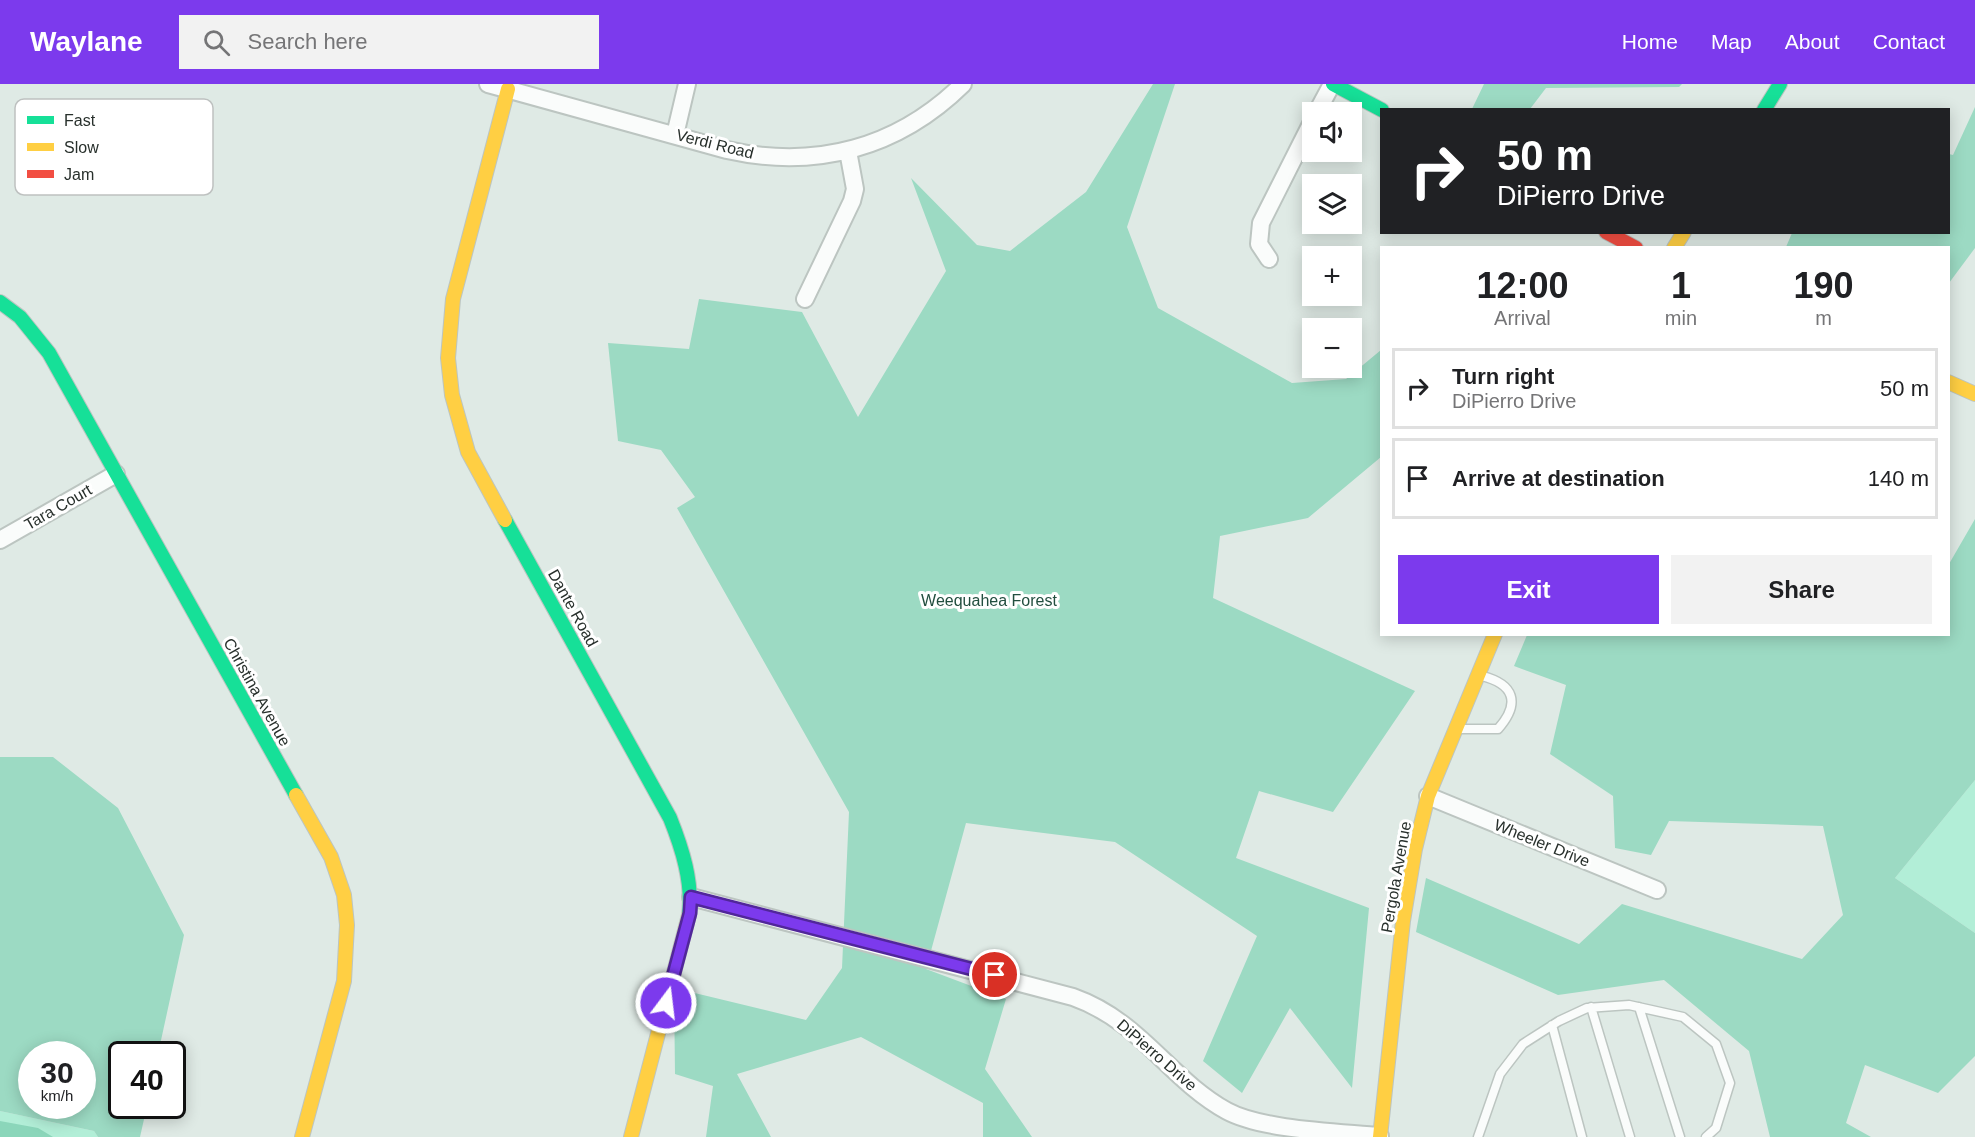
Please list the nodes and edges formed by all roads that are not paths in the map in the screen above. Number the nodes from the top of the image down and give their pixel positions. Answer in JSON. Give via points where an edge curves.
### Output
{"nodes":[{"id":1,"x":488,"y":84,"type":"edge"},
{"id":2,"x":687,"y":84,"type":"edge"},
{"id":3,"x":963,"y":84,"type":"edge"},
{"id":4,"x":1332,"y":84,"type":"edge"},
{"id":5,"x":1780,"y":84,"type":"edge"},
{"id":6,"x":508,"y":89,"type":"junction"},
{"id":7,"x":1322,"y":102,"type":"edge"},
{"id":8,"x":1765,"y":108,"type":"edge"},
{"id":9,"x":1380,"y":109,"type":"edge"},
{"id":10,"x":675,"y":135,"type":"junction"},
{"id":11,"x":1302,"y":142,"type":"edge"},
{"id":12,"x":848,"y":151,"type":"junction"},
{"id":13,"x":1610,"y":234,"type":"edge"},
{"id":14,"x":1632,"y":246,"type":"edge"},
{"id":15,"x":1269,"y":259,"type":"dead end"},
{"id":16,"x":805,"y":299,"type":"dead end"},
{"id":17,"x":0,"y":302,"type":"edge"},
{"id":18,"x":1950,"y":383,"type":"edge"},
{"id":19,"x":1975,"y":394,"type":"edge"},
{"id":20,"x":116,"y":474,"type":"junction"},
{"id":21,"x":0,"y":540,"type":"edge"},
{"id":22,"x":1494,"y":636,"type":"edge"},
{"id":23,"x":1478,"y":675,"type":"junction"},
{"id":24,"x":1455,"y":729,"type":"junction"},
{"id":25,"x":1428,"y":796,"type":"junction"},
{"id":26,"x":1657,"y":890,"type":"dead end"},
{"id":27,"x":691,"y":897,"type":"junction"},
{"id":28,"x":1592,"y":1007,"type":"junction"},
{"id":29,"x":1639,"y":1007,"type":"junction"},
{"id":30,"x":1552,"y":1025,"type":"junction"},
{"id":31,"x":1709,"y":1136,"type":"edge"},
{"id":32,"x":302,"y":1137,"type":"edge"},
{"id":33,"x":631,"y":1137,"type":"edge"},
{"id":34,"x":1380,"y":1137,"type":"edge"},
{"id":35,"x":1384,"y":1137,"type":"edge"},
{"id":36,"x":1478,"y":1137,"type":"edge"},
{"id":37,"x":1582,"y":1137,"type":"edge"},
{"id":38,"x":1629,"y":1137,"type":"edge"},
{"id":39,"x":1680,"y":1137,"type":"edge"}],
"edges":[{"from":1,"to":6,"type":"street","name":"Verdi Road"},
{"from":2,"to":10,"type":"street"},
{"from":3,"to":12,"type":"street","name":"Verdi Road","via":[[916,122]]},
{"from":4,"to":7,"type":"street"},
{"from":4,"to":9,"type":"street"},
{"from":5,"to":8,"type":"street"},
{"from":6,"to":10,"type":"street","name":"Verdi Road"},
{"from":6,"to":27,"type":"street","name":"Dante Road","via":[[453,298],[447,349],[451,397],[468,452],[670,818],[686,863]]},
{"from":10,"to":12,"type":"street","name":"Verdi Road","via":[[760,155],[804,157]]},
{"from":11,"to":15,"type":"street","via":[[1261,223],[1259,244]]},
{"from":12,"to":16,"type":"street","via":[[855,189],[852,201]]},
{"from":13,"to":14,"type":"street"},
{"from":17,"to":20,"type":"street","name":"Christina Avenue","via":[[20,317],[49,353]]},
{"from":18,"to":19,"type":"street"},
{"from":20,"to":21,"type":"street","name":"Tara Court"},
{"from":20,"to":32,"type":"street","name":"Christina Avenue","via":[[331,857],[344,895],[348,944],[344,981]]},
{"from":22,"to":23,"type":"street","name":"Pergola Avenue"},
{"from":23,"to":24,"type":"street","name":"Pergola Avenue"},
{"from":23,"to":24,"type":"lane","via":[[1507,686],[1511,698],[1506,720],[1498,729]]},
{"from":24,"to":25,"type":"street","name":"Pergola Avenue"},
{"from":25,"to":26,"type":"street","name":"Wheeler Drive"},
{"from":25,"to":34,"type":"street","name":"Pergola Avenue","via":[[1403,921]]},
{"from":27,"to":33,"type":"street","name":"Dante Road"},
{"from":27,"to":34,"type":"street","name":"DiPierro Drive","via":[[1073,997],[1123,1023],[1200,1093],[1229,1112],[1262,1123]]},
{"from":28,"to":29,"type":"lane"},
{"from":28,"to":30,"type":"lane"},
{"from":28,"to":38,"type":"lane"},
{"from":29,"to":31,"type":"lane","via":[[1683,1017],[1716,1044],[1730,1083],[1716,1128]]},
{"from":29,"to":39,"type":"lane"},
{"from":30,"to":36,"type":"lane","via":[[1523,1044],[1500,1074]]},
{"from":30,"to":37,"type":"lane"},
{"from":34,"to":35,"type":"lane"}]}
